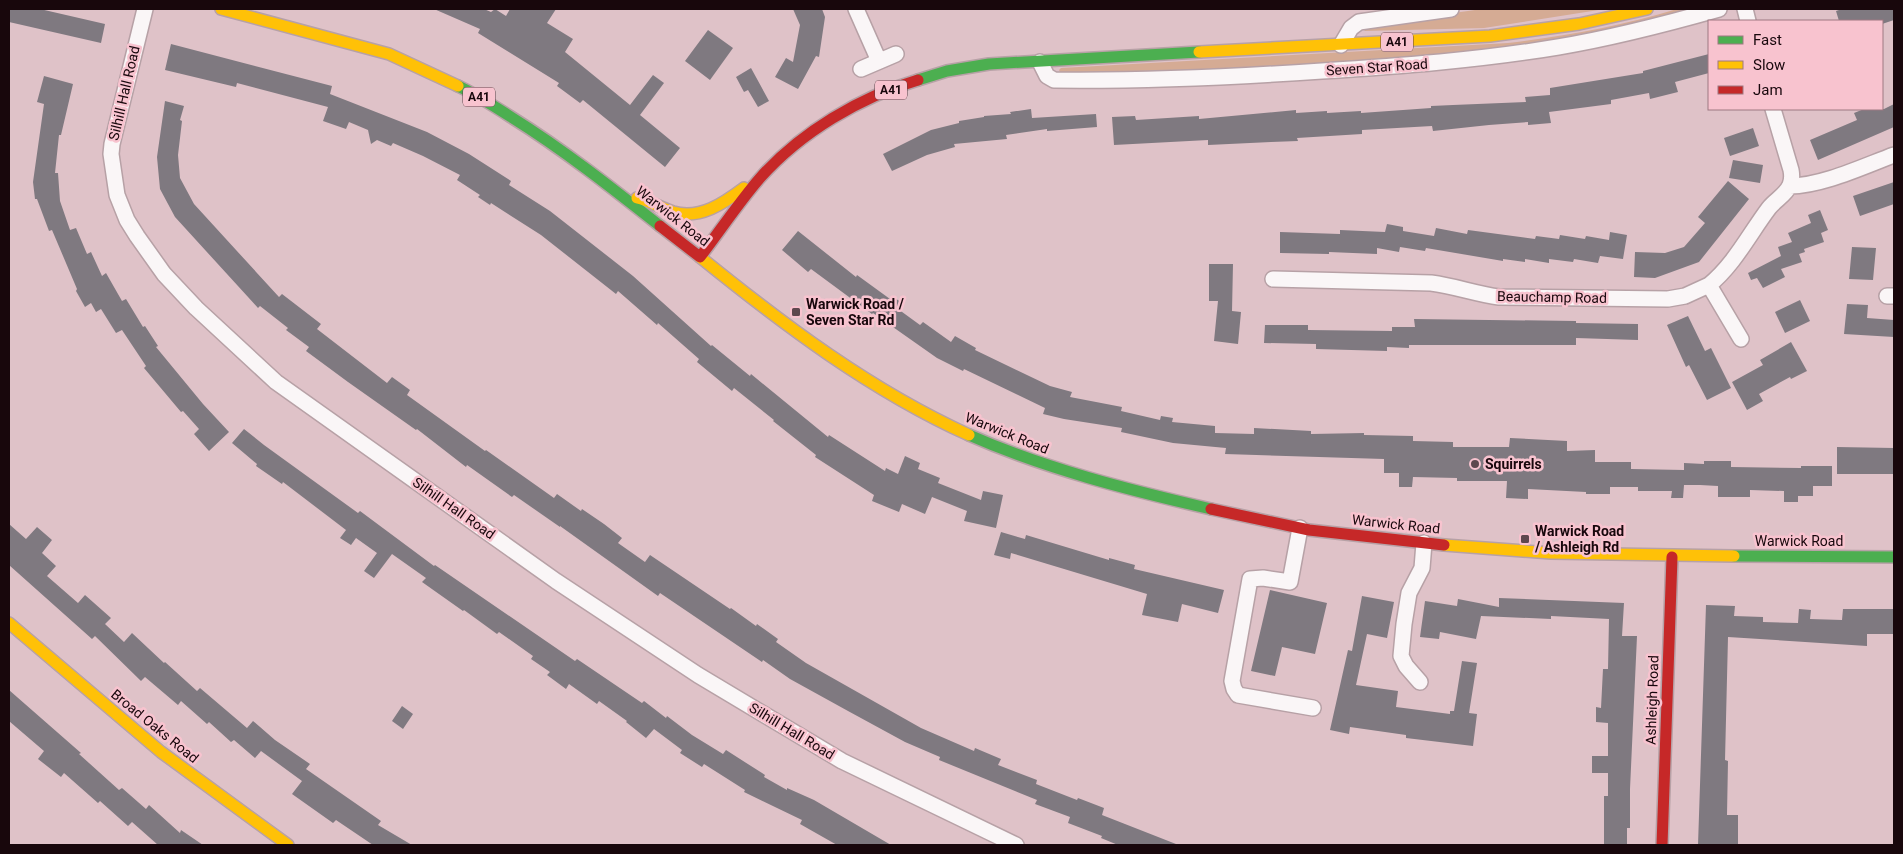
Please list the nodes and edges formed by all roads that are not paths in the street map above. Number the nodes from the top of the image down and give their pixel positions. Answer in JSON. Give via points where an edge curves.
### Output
{"nodes":[{"id":1,"x":144,"y":9,"type":"edge"},
{"id":2,"x":221,"y":9,"type":"edge"},
{"id":3,"x":856,"y":9,"type":"edge"},
{"id":4,"x":1451,"y":9,"type":"edge"},
{"id":5,"x":1647,"y":9,"type":"edge"},
{"id":6,"x":1719,"y":9,"type":"edge"},
{"id":7,"x":1341,"y":45,"type":"junction"},
{"id":8,"x":896,"y":54,"type":"dead end"},
{"id":9,"x":878,"y":61,"type":"junction"},
{"id":10,"x":1040,"y":62,"type":"junction"},
{"id":11,"x":860,"y":69,"type":"dead end"},
{"id":12,"x":1773,"y":110,"type":"edge"},
{"id":13,"x":1894,"y":155,"type":"edge"},
{"id":14,"x":760,"y":178,"type":"junction"},
{"id":15,"x":1790,"y":186,"type":"junction"},
{"id":16,"x":619,"y":193,"type":"junction"},
{"id":17,"x":700,"y":257,"type":"junction"},
{"id":18,"x":1273,"y":279,"type":"dead end"},
{"id":19,"x":1709,"y":285,"type":"junction"},
{"id":20,"x":1741,"y":339,"type":"dead end"},
{"id":21,"x":1300,"y":528,"type":"junction"},
{"id":22,"x":1424,"y":543,"type":"junction"},
{"id":23,"x":1672,"y":557,"type":"junction"},
{"id":24,"x":1894,"y":557,"type":"edge"},
{"id":25,"x":9,"y":623,"type":"edge"},
{"id":26,"x":1420,"y":682,"type":"dead end"},
{"id":27,"x":1313,"y":708,"type":"dead end"},
{"id":28,"x":288,"y":845,"type":"edge"},
{"id":29,"x":1016,"y":845,"type":"edge"},
{"id":30,"x":1662,"y":845,"type":"edge"}],
"edges":[{"from":1,"to":29,"type":"street","name":"Silhill Hall Road","via":[[112,144],[117,195],[137,236],[164,274],[196,308],[276,382],[556,580],[698,675],[842,761]]},
{"from":2,"to":16,"type":"main road","name":"Warwick Road","number":"A41","via":[[389,54],[430,72],[471,92],[535,132]]},
{"from":3,"to":9,"type":"street"},
{"from":4,"to":7,"type":"street","name":"Seven Star Road","via":[[1359,22],[1351,28]]},
{"from":5,"to":7,"type":"main road","name":"Seven Star Road","number":"A41","via":[[1579,24],[1490,36]]},
{"from":6,"to":10,"type":"street","name":"Seven Star Road","via":[[1559,47],[1397,66],[1212,77],[1054,80],[1047,76]]},
{"from":7,"to":10,"type":"main road","name":"Seven Star Road","number":"A41"},
{"from":8,"to":9,"type":"street"},
{"from":9,"to":11,"type":"street"},
{"from":10,"to":14,"type":"main road","name":"Seven Star Road","number":"A41","via":[[989,64],[947,71],[904,84],[859,103],[824,125],[788,150]]},
{"from":12,"to":15,"type":"street","via":[[1791,170]]},
{"from":13,"to":15,"type":"street","via":[[1824,180]]},
{"from":14,"to":16,"type":"main road","name":"Seven Star Road","number":"A41","via":[[722,204],[692,215],[676,213]]},
{"from":14,"to":17,"type":"main road","name":"Seven Star Road","number":"A41"},
{"from":15,"to":19,"type":"street","name":"Beauchamp Road","via":[[1770,206],[1721,275]]},
{"from":16,"to":17,"type":"main road","name":"Warwick Road","number":"A41"},
{"from":17,"to":21,"type":"main road","name":"Warwick Road","via":[[766,310],[864,379],[954,428],[1038,462],[1098,481]]},
{"from":18,"to":19,"type":"street","name":"Beauchamp Road","via":[[1447,285],[1499,297],[1668,299],[1685,296]]},
{"from":19,"to":20,"type":"street"},
{"from":21,"to":22,"type":"main road","name":"Warwick Road"},
{"from":21,"to":27,"type":"street","via":[[1290,582],[1250,579],[1232,681],[1238,695]]},
{"from":22,"to":23,"type":"main road","name":"Warwick Road","via":[[1548,553]]},
{"from":22,"to":26,"type":"street","via":[[1422,568],[1410,593],[1401,656]]},
{"from":23,"to":24,"type":"main road","name":"Warwick Road"},
{"from":23,"to":30,"type":"main road","name":"Ashleigh Road"},
{"from":25,"to":28,"type":"main road","name":"Broad Oaks Road","via":[[161,752]]}]}
